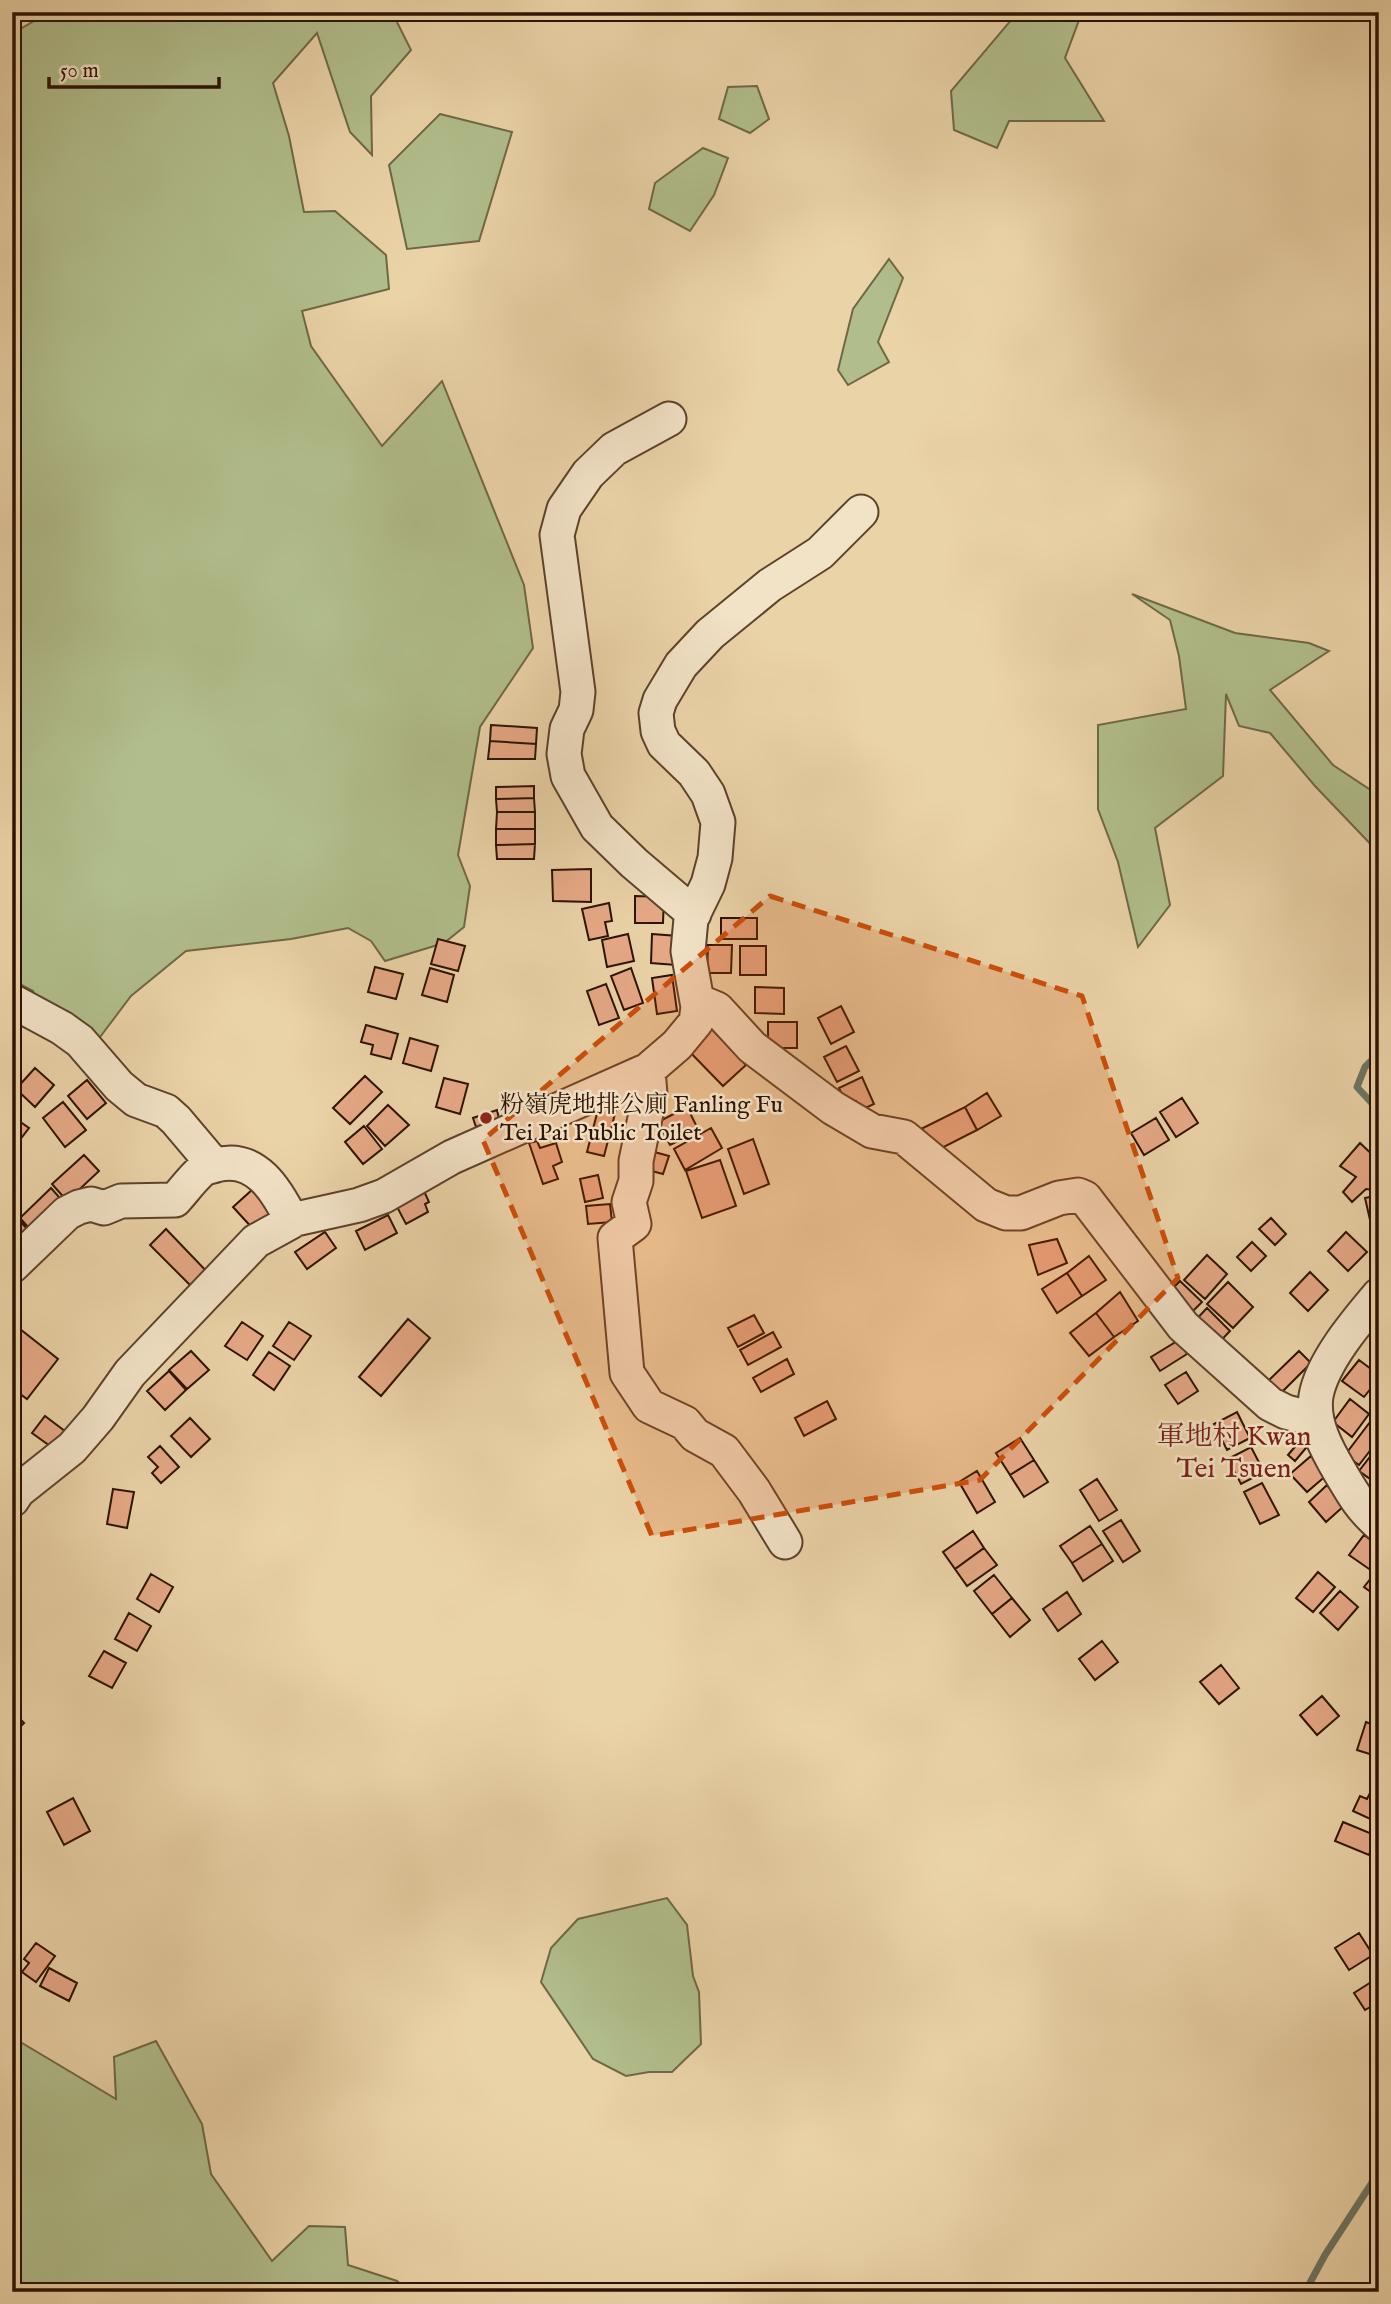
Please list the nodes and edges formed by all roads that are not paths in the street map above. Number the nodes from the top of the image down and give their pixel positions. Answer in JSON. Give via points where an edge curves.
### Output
{"nodes":[{"id":1,"x":669,"y":419,"type":"dead end"},
{"id":2,"x":860,"y":512,"type":"dead end"},
{"id":3,"x":694,"y":914,"type":"junction"},
{"id":4,"x":12,"y":1001,"type":"edge"},
{"id":5,"x":698,"y":1007,"type":"junction"},
{"id":6,"x":649,"y":1070,"type":"junction"},
{"id":7,"x":214,"y":1166,"type":"junction"},
{"id":8,"x":292,"y":1221,"type":"junction"},
{"id":9,"x":12,"y":1266,"type":"edge"},
{"id":10,"x":1379,"y":1295,"type":"edge"},
{"id":11,"x":1317,"y":1420,"type":"junction"},
{"id":12,"x":12,"y":1500,"type":"edge"},
{"id":13,"x":1371,"y":1517,"type":"edge"},
{"id":14,"x":785,"y":1542,"type":"dead end"}],
"edges":[{"from":1,"to":3,"type":"street","via":[[614,449],[564,509],[557,535],[578,692],[564,754],[568,776],[597,827]]},
{"from":2,"to":3,"type":"street","via":[[820,553],[770,585],[710,634],[681,665],[660,700],[656,713],[664,744],[708,794],[718,822],[716,858]]},
{"from":3,"to":5,"type":"street","via":[[688,951]]},
{"from":4,"to":7,"type":"street","via":[[80,1041],[136,1100],[166,1111]]},
{"from":5,"to":6,"type":"street","via":[[696,1022]]},
{"from":5,"to":11,"type":"street","via":[[705,1004],[717,1009],[752,1047],[833,1108],[872,1131],[904,1137],[986,1205],[1021,1213],[1059,1198],[1084,1198],[1183,1326],[1270,1404]]},
{"from":6,"to":8,"type":"street","via":[[452,1157],[384,1196]]},
{"from":6,"to":14,"type":"street","via":[[650,1094],[629,1202],[634,1224],[615,1238],[626,1373],[649,1406],[685,1423],[695,1435],[724,1451]]},
{"from":7,"to":8,"type":"street","via":[[225,1162],[254,1170],[277,1192]]},
{"from":7,"to":9,"type":"street","via":[[203,1169],[175,1200],[121,1201],[104,1208],[91,1204],[67,1213]]},
{"from":8,"to":12,"type":"street","via":[[256,1241],[130,1373],[72,1448]]},
{"from":10,"to":11,"type":"street","via":[[1356,1321],[1329,1365],[1316,1397]]},
{"from":11,"to":13,"type":"street","via":[[1327,1451]]}]}
